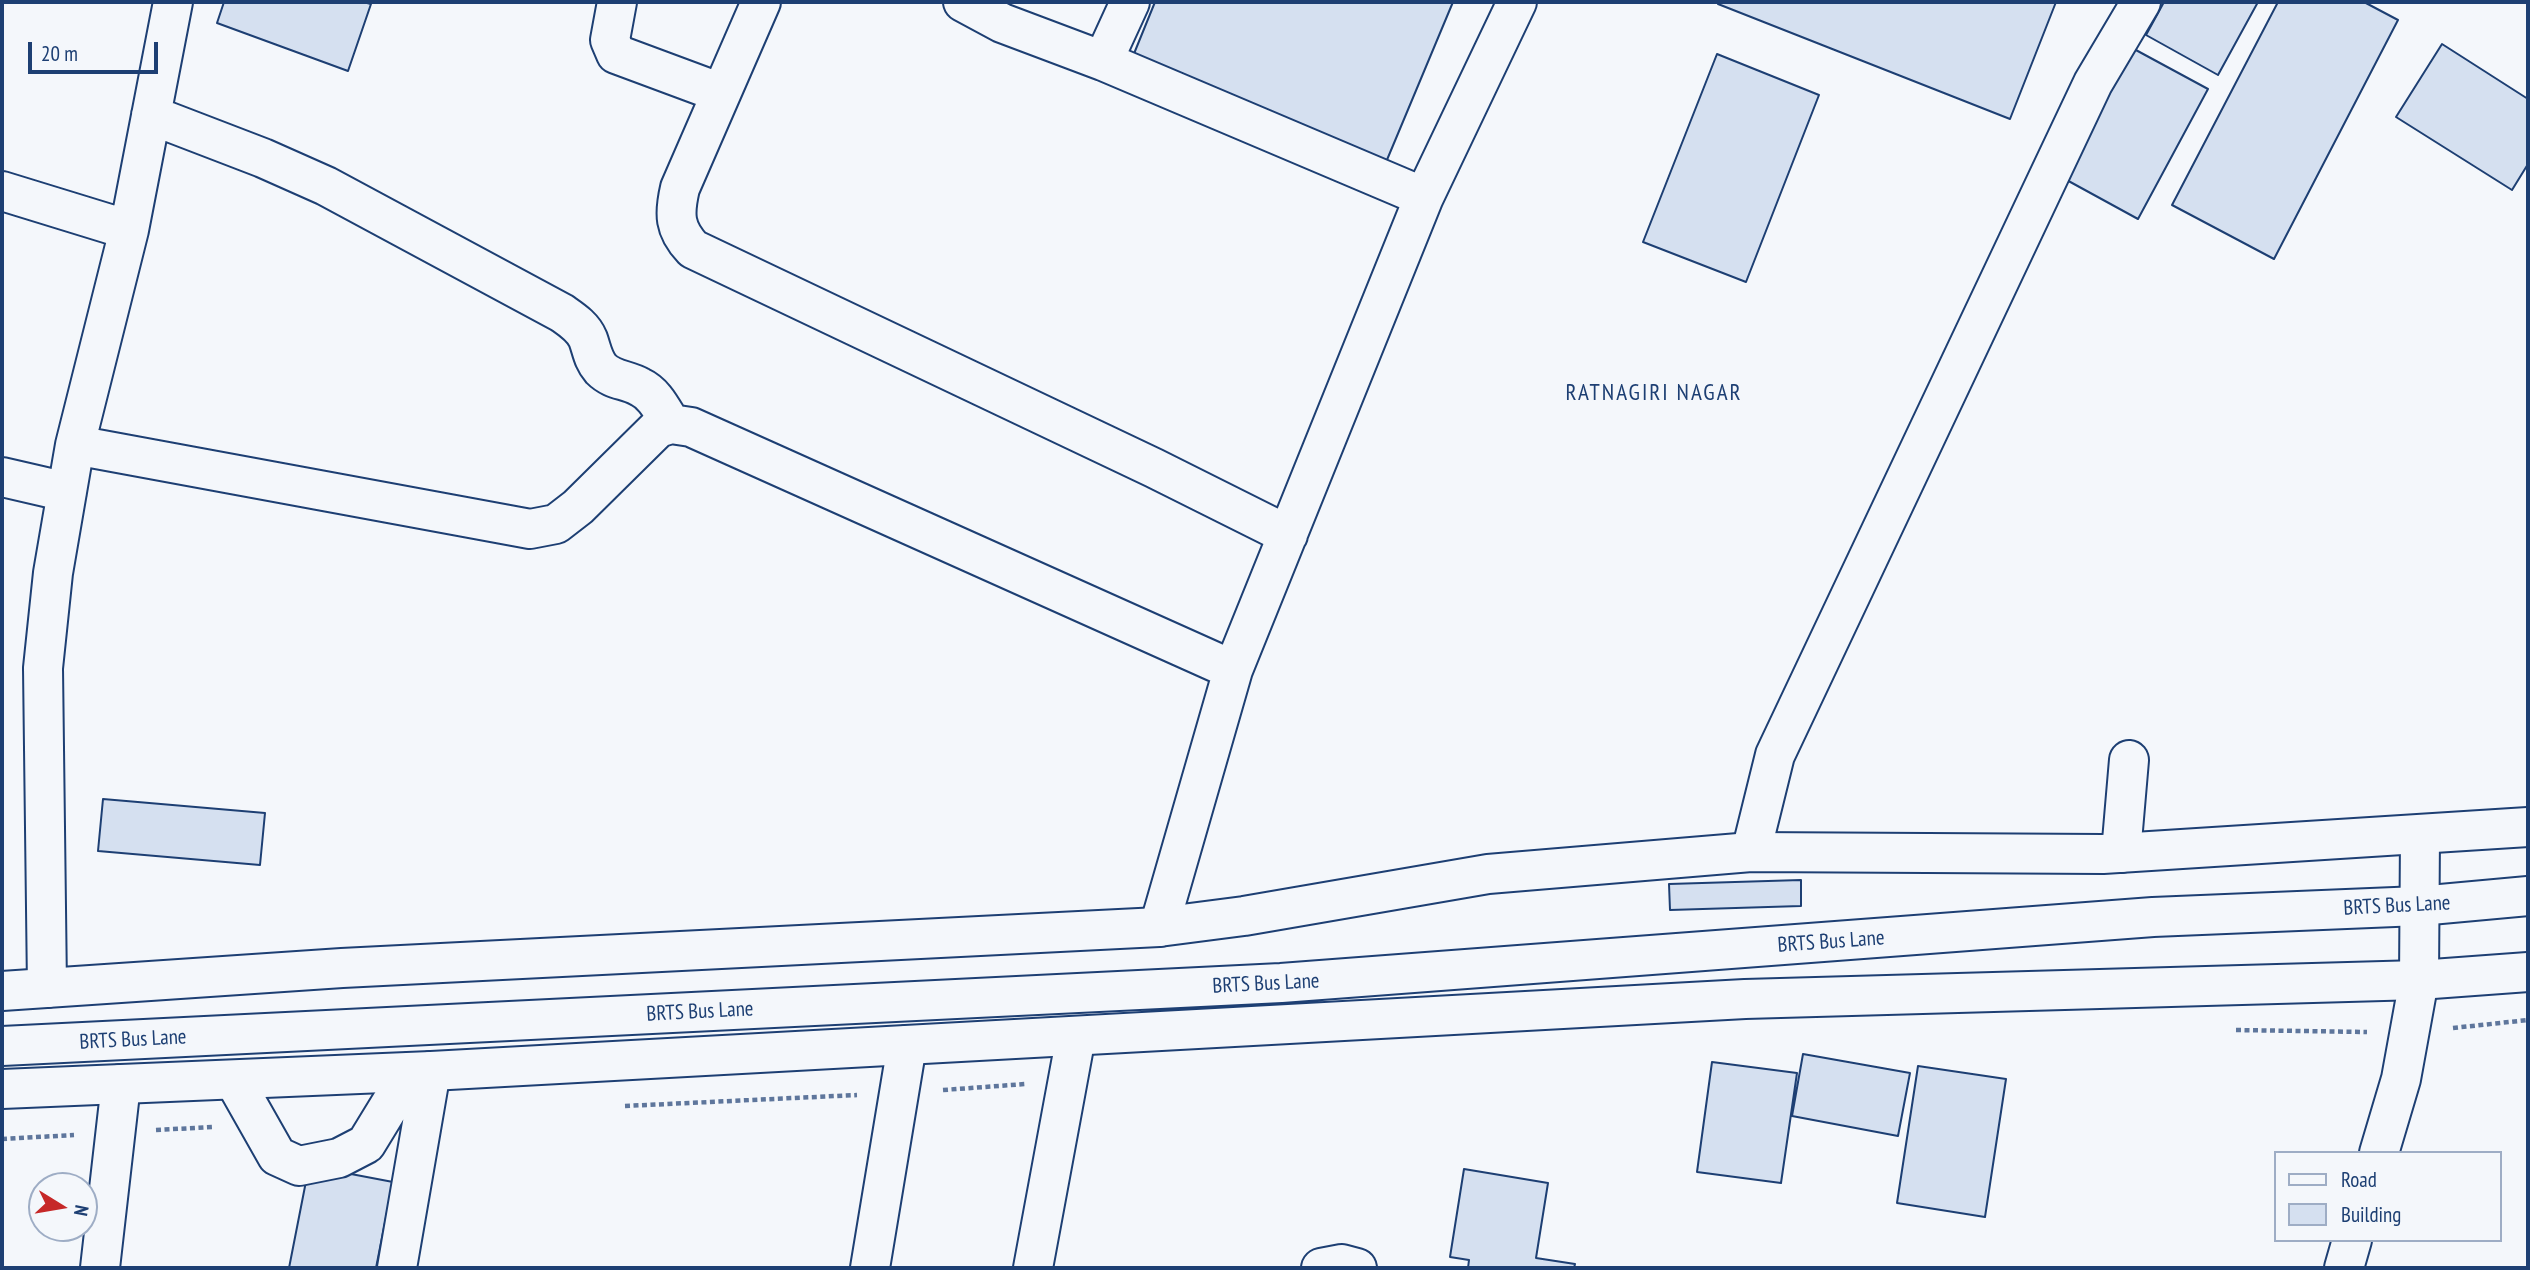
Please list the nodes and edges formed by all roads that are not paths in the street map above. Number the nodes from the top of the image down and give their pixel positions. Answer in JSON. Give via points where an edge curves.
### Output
{"nodes":[{"id":1,"x":173,"y":2,"type":"edge"},
{"id":2,"x":617,"y":2,"type":"edge"},
{"id":3,"x":761,"y":2,"type":"edge"},
{"id":4,"x":963,"y":2,"type":"edge"},
{"id":5,"x":1130,"y":2,"type":"edge"},
{"id":6,"x":1517,"y":2,"type":"edge"},
{"id":7,"x":2141,"y":2,"type":"edge"},
{"id":8,"x":1103,"y":61,"type":"junction"},
{"id":9,"x":721,"y":93,"type":"junction"},
{"id":10,"x":151,"y":115,"type":"junction"},
{"id":11,"x":2,"y":191,"type":"edge"},
{"id":12,"x":1424,"y":197,"type":"junction"},
{"id":13,"x":129,"y":230,"type":"junction"},
{"id":14,"x":671,"y":424,"type":"junction"},
{"id":15,"x":75,"y":445,"type":"junction"},
{"id":16,"x":2,"y":477,"type":"edge"},
{"id":17,"x":67,"y":492,"type":"junction"},
{"id":18,"x":1288,"y":535,"type":"junction"},
{"id":19,"x":1233,"y":670,"type":"junction"},
{"id":20,"x":2129,"y":761,"type":"dead end"},
{"id":21,"x":2528,"y":827,"type":"edge"},
{"id":22,"x":2420,"y":835,"type":"junction"},
{"id":23,"x":1751,"y":852,"type":"junction"},
{"id":24,"x":2121,"y":853,"type":"junction"},
{"id":25,"x":2528,"y":896,"type":"edge"},
{"id":26,"x":2419,"y":906,"type":"junction"},
{"id":27,"x":1158,"y":927,"type":"junction"},
{"id":28,"x":2528,"y":972,"type":"edge"},
{"id":29,"x":2419,"y":980,"type":"junction"},
{"id":30,"x":47,"y":988,"type":"junction"},
{"id":31,"x":2,"y":991,"type":"edge"},
{"id":32,"x":1076,"y":1036,"type":"junction"},
{"id":33,"x":907,"y":1045,"type":"junction"},
{"id":34,"x":2,"y":1046,"type":"edge"},
{"id":35,"x":420,"y":1072,"type":"junction"},
{"id":36,"x":234,"y":1080,"type":"junction"},
{"id":37,"x":121,"y":1084,"type":"junction"},
{"id":38,"x":2,"y":1089,"type":"edge"},
{"id":39,"x":2380,"y":1151,"type":"edge"},
{"id":40,"x":2352,"y":1242,"type":"edge"},
{"id":41,"x":100,"y":1268,"type":"edge"},
{"id":42,"x":397,"y":1268,"type":"edge"},
{"id":43,"x":870,"y":1268,"type":"edge"},
{"id":44,"x":1033,"y":1268,"type":"edge"},
{"id":45,"x":1321,"y":1268,"type":"edge"},
{"id":46,"x":1357,"y":1268,"type":"edge"},
{"id":47,"x":2344,"y":1268,"type":"edge"}],
"edges":[{"from":1,"to":10,"type":"street"},
{"from":2,"to":9,"type":"street","via":[[610,40],[616,54]]},
{"from":3,"to":9,"type":"street"},
{"from":4,"to":8,"type":"street","via":[[1002,23]]},
{"from":5,"to":8,"type":"street"},
{"from":6,"to":12,"type":"street"},
{"from":7,"to":23,"type":"street","via":[[2093,83],[1776,755]]},
{"from":8,"to":12,"type":"street"},
{"from":9,"to":18,"type":"street","via":[[675,210],[681,237],[693,249]]},
{"from":10,"to":13,"type":"street"},
{"from":10,"to":14,"type":"street","via":[[326,186],[562,313],[587,337],[600,368],[656,399]]},
{"from":11,"to":13,"type":"street"},
{"from":12,"to":18,"type":"street"},
{"from":13,"to":15,"type":"street"},
{"from":14,"to":15,"type":"street","via":[[644,439],[556,524],[530,529]]},
{"from":14,"to":19,"type":"street","via":[[691,427]]},
{"from":15,"to":17,"type":"street"},
{"from":16,"to":17,"type":"street"},
{"from":17,"to":30,"type":"street","via":[[43,668]]},
{"from":18,"to":19,"type":"street"},
{"from":19,"to":27,"type":"street"},
{"from":20,"to":24,"type":"street"},
{"from":21,"to":22,"type":"street"},
{"from":22,"to":24,"type":"street"},
{"from":22,"to":26,"type":"street"},
{"from":23,"to":24,"type":"street"},
{"from":23,"to":27,"type":"street","via":[[1488,874]]},
{"from":25,"to":26,"type":"street","name":"BRTS Bus Lane"},
{"from":26,"to":29,"type":"street"},
{"from":26,"to":34,"type":"street","name":"BRTS Bus Lane","via":[[2153,918],[1281,984]]},
{"from":27,"to":30,"type":"street","via":[[342,968]]},
{"from":28,"to":29,"type":"street"},
{"from":29,"to":32,"type":"street","via":[[1745,999]]},
{"from":29,"to":39,"type":"street","via":[[2401,1079]]},
{"from":30,"to":31,"type":"street"},
{"from":32,"to":33,"type":"street"},
{"from":32,"to":44,"type":"street"},
{"from":33,"to":35,"type":"street"},
{"from":33,"to":43,"type":"street"},
{"from":35,"to":36,"type":"street"},
{"from":35,"to":36,"type":"street","via":[[366,1144],[339,1158],[299,1166],[277,1156]]},
{"from":35,"to":42,"type":"street"},
{"from":36,"to":37,"type":"street"},
{"from":37,"to":38,"type":"street"},
{"from":37,"to":41,"type":"street"},
{"from":40,"to":47,"type":"street"},
{"from":45,"to":46,"type":"street","via":[[1342,1264]]}]}
